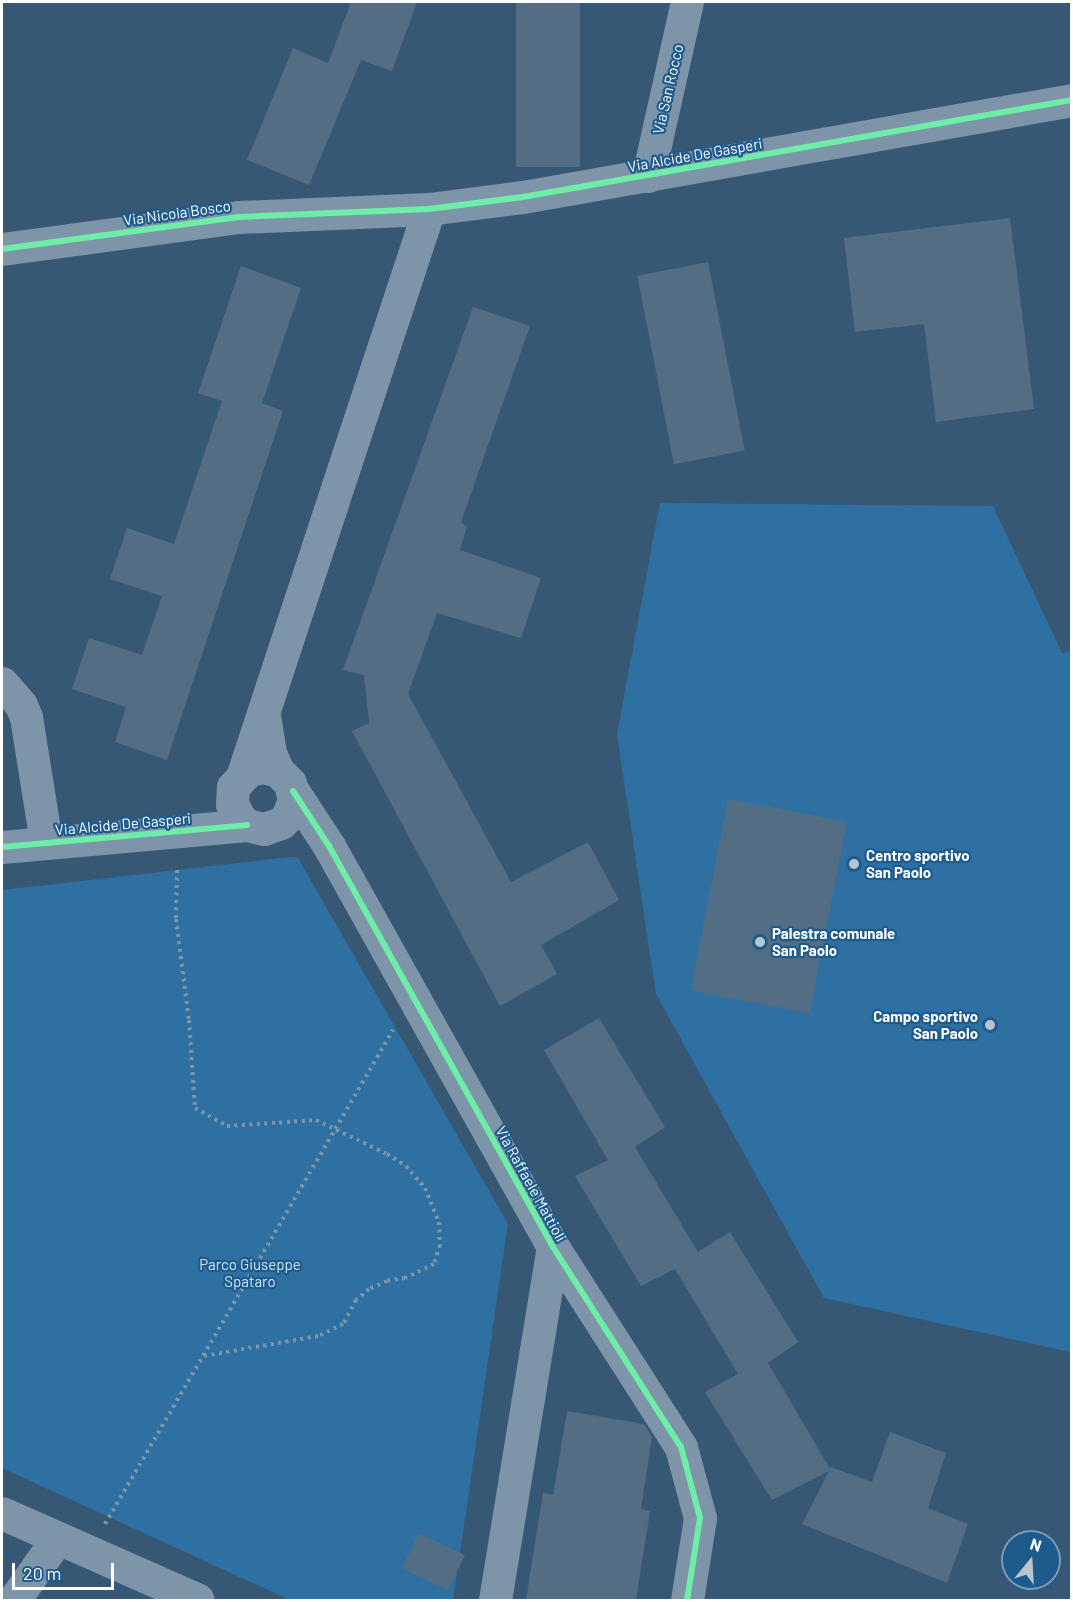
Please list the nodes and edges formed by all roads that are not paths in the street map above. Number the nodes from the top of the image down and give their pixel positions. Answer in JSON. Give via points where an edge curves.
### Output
{"nodes":[{"id":1,"x":687,"y":2,"type":"edge"},
{"id":2,"x":1071,"y":100,"type":"edge"},
{"id":3,"x":648,"y":176,"type":"junction"},
{"id":4,"x":429,"y":209,"type":"junction"},
{"id":5,"x":2,"y":249,"type":"edge"},
{"id":6,"x":5,"y":689,"type":"edge"},
{"id":7,"x":264,"y":708,"type":"junction"},
{"id":8,"x":285,"y":781,"type":"junction"},
{"id":9,"x":237,"y":784,"type":"junction"},
{"id":10,"x":280,"y":823,"type":"junction"},
{"id":11,"x":247,"y":825,"type":"junction"},
{"id":12,"x":191,"y":830,"type":"junction"},
{"id":13,"x":46,"y":842,"type":"junction"},
{"id":14,"x":329,"y":846,"type":"junction"},
{"id":15,"x":2,"y":847,"type":"edge"},
{"id":16,"x":553,"y":1247,"type":"junction"},
{"id":17,"x":2,"y":1513,"type":"edge"},
{"id":18,"x":57,"y":1539,"type":"junction"},
{"id":19,"x":14,"y":1600,"type":"edge"},
{"id":20,"x":198,"y":1600,"type":"edge"},
{"id":21,"x":495,"y":1600,"type":"edge"},
{"id":22,"x":687,"y":1600,"type":"edge"}],
"edges":[{"from":1,"to":3,"type":"street","name":"Via San Rocco"},
{"from":2,"to":3,"type":"street","name":"Via Alcide De Gasperi"},
{"from":3,"to":4,"type":"street","name":"Via Alcide De Gasperi"},
{"from":4,"to":5,"type":"street","name":"Via Nicola Bosco","via":[[239,217]]},
{"from":4,"to":7,"type":"street","name":"Via Alcide De Gasperi"},
{"from":6,"to":13,"type":"street","via":[[26,717]]},
{"from":7,"to":8,"type":"street","name":"Via Alcide De Gasperi","via":[[270,753]]},
{"from":7,"to":9,"type":"street","name":"Via Alcide De Gasperi"},
{"from":8,"to":9,"type":"street","via":[[264,767]]},
{"from":8,"to":10,"type":"street","via":[[291,809]]},
{"from":8,"to":14,"type":"street","name":"Via Raffaele Mattioli"},
{"from":9,"to":11,"type":"street","via":[[235,812]]},
{"from":9,"to":12,"type":"street","name":"Via Alcide De Gasperi","via":[[211,819]]},
{"from":10,"to":11,"type":"street","via":[[264,829]]},
{"from":10,"to":14,"type":"street","name":"Via Raffaele Mattioli","via":[[303,830]]},
{"from":11,"to":12,"type":"street","name":"Via Alcide De Gasperi"},
{"from":12,"to":13,"type":"street","name":"Via Alcide De Gasperi"},
{"from":13,"to":15,"type":"street","name":"Via Alcide De Gasperi"},
{"from":14,"to":16,"type":"street","name":"Via Raffaele Mattioli"},
{"from":16,"to":21,"type":"street","name":"Via Raffaele Mattioli"},
{"from":16,"to":22,"type":"street","name":"Via Raffaele Mattioli","via":[[681,1447],[700,1518]]},
{"from":17,"to":18,"type":"street"},
{"from":18,"to":19,"type":"street"},
{"from":18,"to":20,"type":"street"}]}
